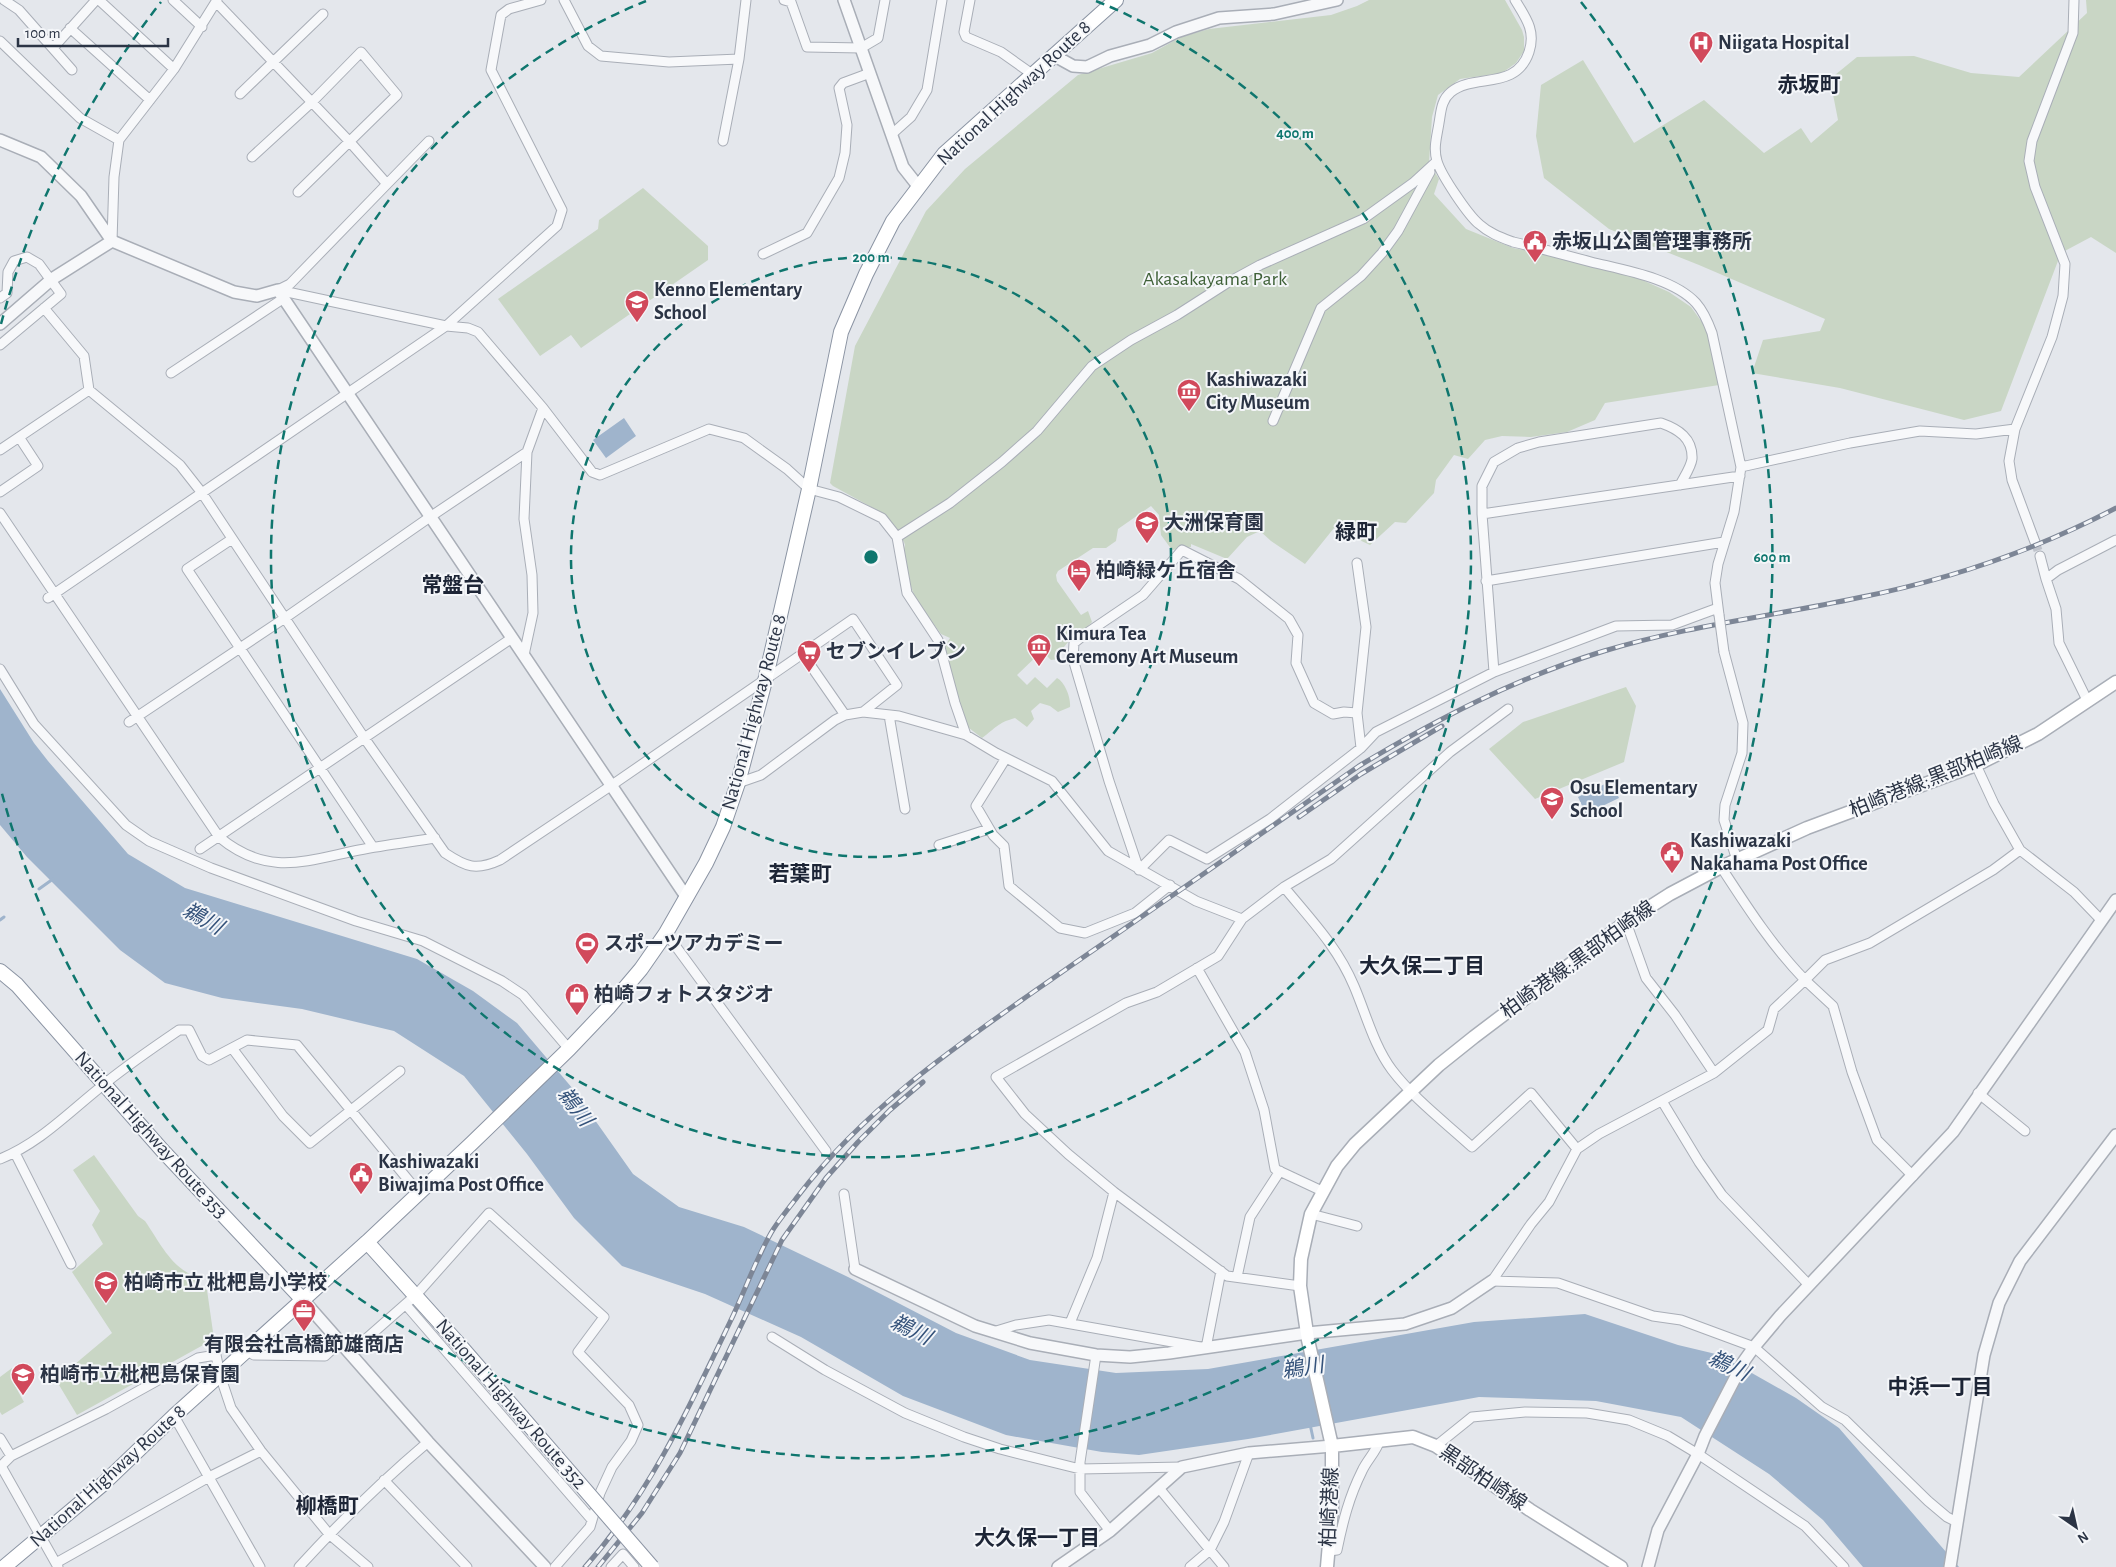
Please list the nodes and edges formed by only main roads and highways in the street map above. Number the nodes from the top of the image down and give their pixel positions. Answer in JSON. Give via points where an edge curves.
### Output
{"nodes":[{"id":1,"x":1116,"y":0,"type":"edge"},
{"id":2,"x":2116,"y":684,"type":"edge"},
{"id":3,"x":0,"y":971,"type":"edge"},
{"id":4,"x":367,"y":1242,"type":"junction"},
{"id":5,"x":303,"y":1300,"type":"junction"},
{"id":6,"x":1330,"y":1440,"type":"junction"},
{"id":7,"x":4,"y":1567,"type":"edge"},
{"id":8,"x":652,"y":1567,"type":"edge"},
{"id":9,"x":1327,"y":1567,"type":"edge"},
{"id":10,"x":1620,"y":1567,"type":"edge"}],
"edges":[{"from":1,"to":4,"type":"highway","name":"National Highway Route 8","via":[[944,154],[893,221],[866,274],[842,332],[766,677],[738,783],[723,827],[666,934],[636,975],[569,1050]]},
{"from":2,"to":6,"type":"main road","name":"柏崎港線;黒部柏崎線","via":[[2038,734],[1976,765],[1807,828],[1670,894],[1626,922],[1474,1037],[1411,1090],[1337,1166],[1311,1214],[1305,1233],[1300,1286]]},
{"from":3,"to":5,"type":"highway","name":"National Highway Route 353","via":[[18,985],[162,1150]]},
{"from":4,"to":5,"type":"highway","name":"National Highway Route 8"},
{"from":4,"to":8,"type":"highway","name":"National Highway Route 352","bridge":true},
{"from":5,"to":7,"type":"highway","name":"National Highway Route 8","via":[[104,1484]]},
{"from":6,"to":9,"type":"main road","name":"柏崎港線","via":[[1332,1509]]},
{"from":6,"to":10,"type":"main road","name":"黒部柏崎線","via":[[1413,1437],[1436,1446]]}]}
